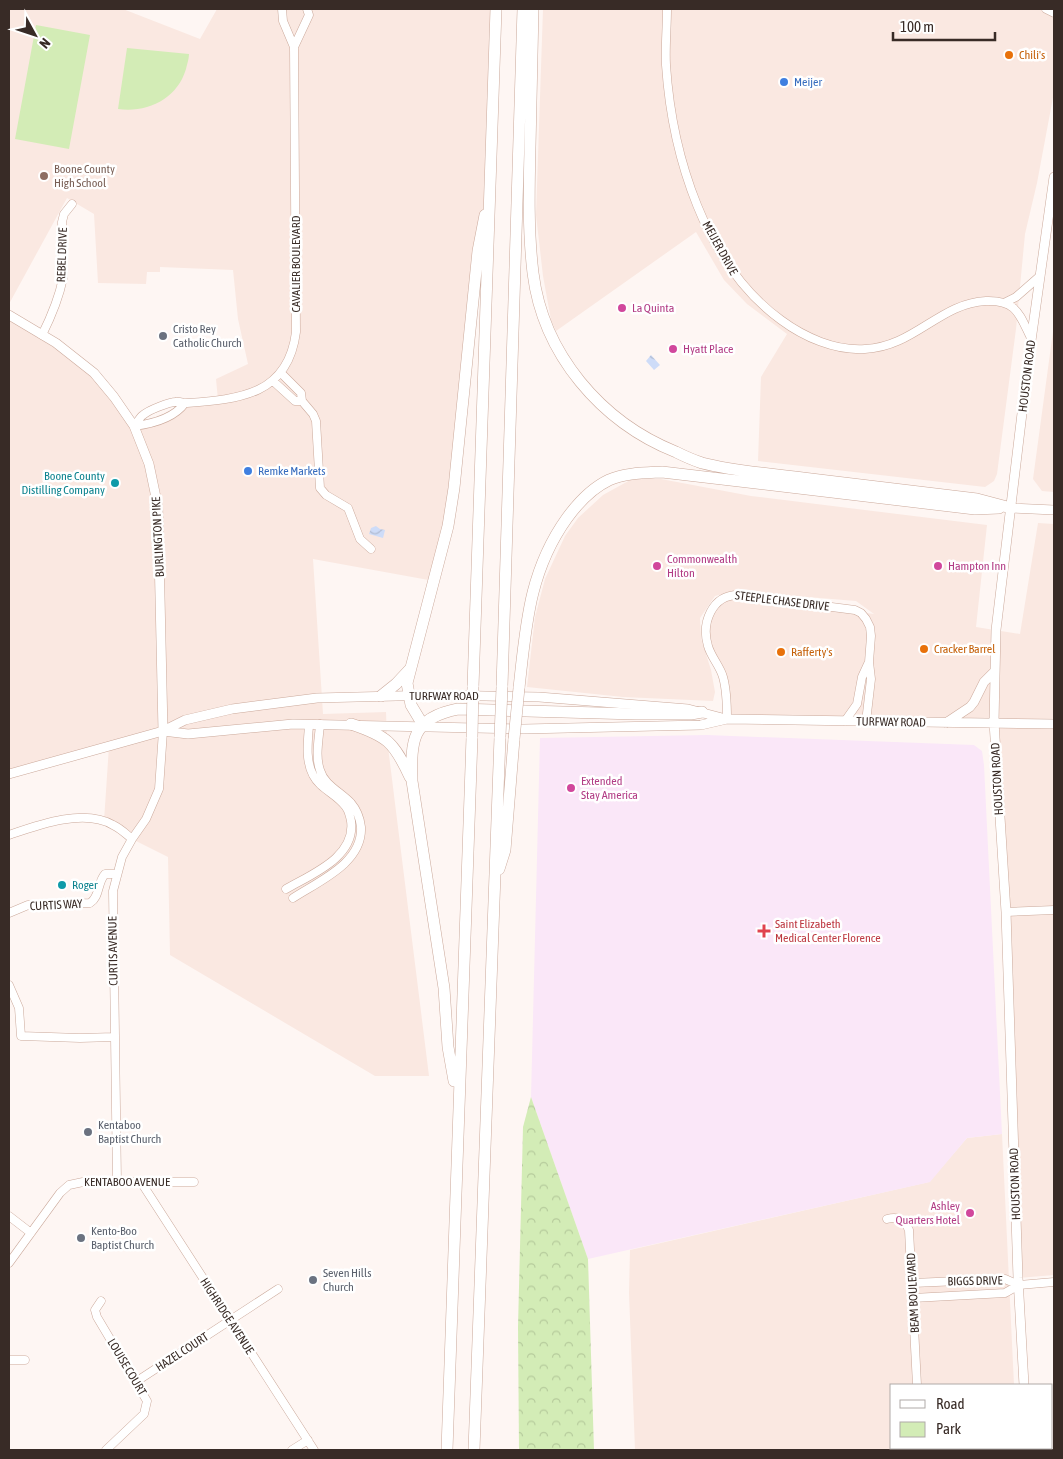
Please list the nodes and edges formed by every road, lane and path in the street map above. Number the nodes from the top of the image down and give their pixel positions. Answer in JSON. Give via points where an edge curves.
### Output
{"nodes":[{"id":1,"x":282,"y":9,"type":"edge"},
{"id":2,"x":307,"y":9,"type":"edge"},
{"id":3,"x":496,"y":9,"type":"edge"},
{"id":4,"x":523,"y":9,"type":"edge"},
{"id":5,"x":533,"y":9,"type":"edge"},
{"id":6,"x":667,"y":9,"type":"edge"},
{"id":7,"x":1046,"y":9,"type":"edge"},
{"id":8,"x":1054,"y":13,"type":"edge"},
{"id":9,"x":294,"y":47,"type":"junction"},
{"id":10,"x":1054,"y":177,"type":"edge"},
{"id":11,"x":490,"y":194,"type":"junction"},
{"id":12,"x":72,"y":204,"type":"dead end"},
{"id":13,"x":1040,"y":276,"type":"junction"},
{"id":14,"x":1006,"y":302,"type":"junction"},
{"id":15,"x":9,"y":315,"type":"edge"},
{"id":16,"x":42,"y":335,"type":"junction"},
{"id":17,"x":1031,"y":338,"type":"junction"},
{"id":18,"x":281,"y":373,"type":"junction"},
{"id":19,"x":273,"y":381,"type":"junction"},
{"id":20,"x":302,"y":401,"type":"junction"},
{"id":21,"x":134,"y":426,"type":"junction"},
{"id":22,"x":1011,"y":508,"type":"junction"},
{"id":23,"x":1054,"y":510,"type":"edge"},
{"id":24,"x":371,"y":549,"type":"dead end"},
{"id":25,"x":869,"y":662,"type":"junction"},
{"id":26,"x":411,"y":668,"type":"junction"},
{"id":27,"x":994,"y":672,"type":"junction"},
{"id":28,"x":381,"y":696,"type":"junction"},
{"id":29,"x":408,"y":696,"type":"junction"},
{"id":30,"x":702,"y":712,"type":"junction"},
{"id":31,"x":727,"y":719,"type":"junction"},
{"id":32,"x":845,"y":721,"type":"junction"},
{"id":33,"x":866,"y":722,"type":"junction"},
{"id":34,"x":994,"y":722,"type":"junction"},
{"id":35,"x":946,"y":723,"type":"junction"},
{"id":36,"x":320,"y":724,"type":"junction"},
{"id":37,"x":351,"y":724,"type":"junction"},
{"id":38,"x":1054,"y":724,"type":"edge"},
{"id":39,"x":309,"y":725,"type":"junction"},
{"id":40,"x":423,"y":725,"type":"junction"},
{"id":41,"x":163,"y":731,"type":"junction"},
{"id":42,"x":9,"y":774,"type":"edge"},
{"id":43,"x":412,"y":781,"type":"junction"},
{"id":44,"x":9,"y":835,"type":"edge"},
{"id":45,"x":132,"y":838,"type":"junction"},
{"id":46,"x":117,"y":874,"type":"junction"},
{"id":47,"x":494,"y":885,"type":"junction"},
{"id":48,"x":286,"y":889,"type":"dead end"},
{"id":49,"x":293,"y":898,"type":"dead end"},
{"id":50,"x":1054,"y":910,"type":"edge"},
{"id":51,"x":1006,"y":912,"type":"junction"},
{"id":52,"x":9,"y":913,"type":"edge"},
{"id":53,"x":9,"y":985,"type":"edge"},
{"id":54,"x":114,"y":1037,"type":"junction"},
{"id":55,"x":458,"y":1103,"type":"junction"},
{"id":56,"x":117,"y":1182,"type":"junction"},
{"id":57,"x":141,"y":1182,"type":"junction"},
{"id":58,"x":194,"y":1182,"type":"dead end"},
{"id":59,"x":9,"y":1216,"type":"edge"},
{"id":60,"x":887,"y":1219,"type":"dead end"},
{"id":61,"x":31,"y":1233,"type":"junction"},
{"id":62,"x":9,"y":1263,"type":"edge"},
{"id":63,"x":1054,"y":1282,"type":"edge"},
{"id":64,"x":913,"y":1283,"type":"junction"},
{"id":65,"x":1019,"y":1285,"type":"junction"},
{"id":66,"x":278,"y":1289,"type":"dead end"},
{"id":67,"x":913,"y":1298,"type":"junction"},
{"id":68,"x":101,"y":1301,"type":"dead end"},
{"id":69,"x":230,"y":1321,"type":"junction"},
{"id":70,"x":9,"y":1360,"type":"edge"},
{"id":71,"x":25,"y":1360,"type":"dead end"},
{"id":72,"x":137,"y":1381,"type":"junction"},
{"id":73,"x":917,"y":1384,"type":"edge"},
{"id":74,"x":1024,"y":1384,"type":"edge"},
{"id":75,"x":308,"y":1440,"type":"junction"},
{"id":76,"x":106,"y":1450,"type":"edge"},
{"id":77,"x":292,"y":1450,"type":"edge"},
{"id":78,"x":314,"y":1450,"type":"edge"},
{"id":79,"x":447,"y":1450,"type":"edge"},
{"id":80,"x":474,"y":1450,"type":"edge"}],
"edges":[{"from":1,"to":9,"type":"street","name":"CAVALIER BOULEVARD","via":[[283,21]]},
{"from":2,"to":9,"type":"street","name":"CAVALIER BOULEVARD","via":[[309,15]]},
{"from":3,"to":11,"type":"highway"},
{"from":4,"to":47,"type":"highway","bridge":true},
{"from":5,"to":22,"type":"highway","via":[[529,235],[533,275],[550,336],[571,371],[590,394],[638,434],[701,462],[977,499]]},
{"from":6,"to":14,"type":"street","name":"MEIJER DRIVE","via":[[669,91],[686,171],[707,226],[726,262],[765,309],[791,328],[822,342],[864,349],[901,341],[967,304]]},
{"from":7,"to":8,"type":"street"},
{"from":9,"to":18,"type":"street","name":"CAVALIER BOULEVARD","via":[[296,332],[291,355]]},
{"from":10,"to":13,"type":"main road","name":"HOUSTON ROAD"},
{"from":11,"to":26,"type":"highway","via":[[480,232],[448,526]]},
{"from":11,"to":55,"type":"highway","bridge":true},
{"from":12,"to":16,"type":"street","name":"REBEL DRIVE","via":[[62,222],[61,287]]},
{"from":13,"to":14,"type":"street"},
{"from":13,"to":17,"type":"main road","name":"HOUSTON ROAD"},
{"from":14,"to":17,"type":"street","via":[[1020,316]]},
{"from":15,"to":16,"type":"main road","name":"BURLINGTON PIKE"},
{"from":16,"to":21,"type":"main road","name":"BURLINGTON PIKE","via":[[70,352],[94,373]]},
{"from":17,"to":22,"type":"main road","name":"HOUSTON ROAD"},
{"from":18,"to":19,"type":"street","name":"CAVALIER BOULEVARD"},
{"from":18,"to":20,"type":"street","via":[[301,393]]},
{"from":19,"to":20,"type":"street","via":[[295,401]]},
{"from":19,"to":21,"type":"street","name":"CAVALIER BOULEVARD","via":[[246,396],[185,404],[180,411]]},
{"from":20,"to":24,"type":"street","via":[[316,421],[320,488],[348,508],[360,538]]},
{"from":21,"to":41,"type":"main road","name":"BURLINGTON PIKE","via":[[149,464],[158,507]]},
{"from":22,"to":23,"type":"main road"},
{"from":22,"to":27,"type":"main road","name":"HOUSTON ROAD"},
{"from":22,"to":47,"type":"highway","bridge":true,"via":[[975,509],[662,472],[609,480],[590,493],[560,528],[537,575],[527,615],[505,850]]},
{"from":25,"to":31,"type":"street","name":"STEEPLE CHASE DRIVE","via":[[870,627],[866,618],[855,610],[729,595],[711,609],[706,634],[707,645],[724,680]]},
{"from":25,"to":32,"type":"street","name":"STEEPLE CHASE DRIVE","via":[[857,704]]},
{"from":25,"to":33,"type":"street","name":"STEEPLE CHASE DRIVE","via":[[871,679]]},
{"from":26,"to":28,"type":"highway"},
{"from":26,"to":29,"type":"highway"},
{"from":27,"to":34,"type":"main road","name":"HOUSTON ROAD"},
{"from":27,"to":35,"type":"main road","via":[[984,682],[970,707]]},
{"from":28,"to":29,"type":"main road","name":"TURFWAY ROAD"},
{"from":28,"to":41,"type":"main road","name":"TURFWAY ROAD","via":[[317,698],[232,709],[185,720]]},
{"from":29,"to":30,"type":"main road","name":"TURFWAY ROAD","via":[[539,697]]},
{"from":29,"to":40,"type":"highway"},
{"from":30,"to":31,"type":"main road","name":"TURFWAY ROAD"},
{"from":30,"to":40,"type":"highway","via":[[636,714],[458,709],[444,712]]},
{"from":31,"to":32,"type":"main road","name":"TURFWAY ROAD"},
{"from":31,"to":40,"type":"main road","name":"TURFWAY ROAD","via":[[675,726],[524,728]]},
{"from":32,"to":33,"type":"main road","name":"TURFWAY ROAD"},
{"from":33,"to":35,"type":"main road","name":"TURFWAY ROAD"},
{"from":34,"to":35,"type":"main road","name":"TURFWAY ROAD"},
{"from":34,"to":38,"type":"main road","name":"TURFWAY ROAD"},
{"from":34,"to":51,"type":"main road","name":"HOUSTON ROAD"},
{"from":36,"to":37,"type":"main road","name":"TURFWAY ROAD"},
{"from":36,"to":39,"type":"main road","name":"TURFWAY ROAD"},
{"from":36,"to":49,"type":"street","via":[[320,770],[326,782],[355,807],[361,836],[358,847],[344,865]]},
{"from":37,"to":40,"type":"main road","name":"TURFWAY ROAD"},
{"from":37,"to":43,"type":"highway","via":[[386,739],[404,763]]},
{"from":39,"to":41,"type":"main road","name":"TURFWAY ROAD","via":[[188,734]]},
{"from":39,"to":48,"type":"street","via":[[308,752],[313,776],[348,809],[352,827],[348,843],[336,859]]},
{"from":40,"to":43,"type":"highway","via":[[411,747]]},
{"from":41,"to":42,"type":"main road","name":"TURFWAY ROAD"},
{"from":41,"to":45,"type":"street","name":"CURTIS AVENUE","via":[[159,788],[146,819]]},
{"from":43,"to":55,"type":"highway"},
{"from":44,"to":45,"type":"street","via":[[63,819],[93,819],[113,824]]},
{"from":45,"to":46,"type":"street","name":"CURTIS AVENUE"},
{"from":46,"to":52,"type":"street","name":"CURTIS WAY","via":[[105,874],[101,878],[90,903],[28,905]]},
{"from":46,"to":54,"type":"street","name":"CURTIS AVENUE","via":[[112,906]]},
{"from":47,"to":80,"type":"highway"},
{"from":50,"to":51,"type":"street"},
{"from":51,"to":65,"type":"main road","name":"HOUSTON ROAD"},
{"from":53,"to":54,"type":"street","via":[[19,1008],[21,1036]]},
{"from":54,"to":56,"type":"street","name":"CURTIS AVENUE"},
{"from":55,"to":79,"type":"highway"},
{"from":56,"to":57,"type":"street","name":"KENTABOO AVENUE"},
{"from":56,"to":61,"type":"street","name":"KENTABOO AVENUE","via":[[69,1185]]},
{"from":57,"to":58,"type":"street","name":"KENTABOO AVENUE"},
{"from":57,"to":69,"type":"street","name":"HIGHRIDGE AVENUE"},
{"from":59,"to":61,"type":"street"},
{"from":60,"to":64,"type":"street","name":"BEAM BOULEVARD","via":[[895,1217],[902,1220],[909,1230]]},
{"from":61,"to":62,"type":"street","name":"KENTABOO AVENUE"},
{"from":63,"to":65,"type":"street"},
{"from":64,"to":65,"type":"street","name":"BIGGS DRIVE","via":[[1005,1279]]},
{"from":64,"to":67,"type":"street","name":"BEAM BOULEVARD"},
{"from":65,"to":67,"type":"street","name":"BIGGS DRIVE","via":[[1006,1293]]},
{"from":65,"to":74,"type":"main road","name":"HOUSTON ROAD"},
{"from":66,"to":69,"type":"street","name":"HAZEL COURT"},
{"from":67,"to":73,"type":"street","name":"BEAM BOULEVARD"},
{"from":68,"to":72,"type":"street","name":"LOUISE COURT","via":[[96,1310],[97,1317]]},
{"from":69,"to":72,"type":"street","name":"HAZEL COURT"},
{"from":69,"to":75,"type":"street","name":"HIGHRIDGE AVENUE"},
{"from":70,"to":71,"type":"street"},
{"from":72,"to":76,"type":"street","name":"LOUISE COURT","via":[[148,1401],[147,1410]]},
{"from":75,"to":77,"type":"street"},
{"from":75,"to":78,"type":"street","name":"HIGHRIDGE AVENUE"}]}
